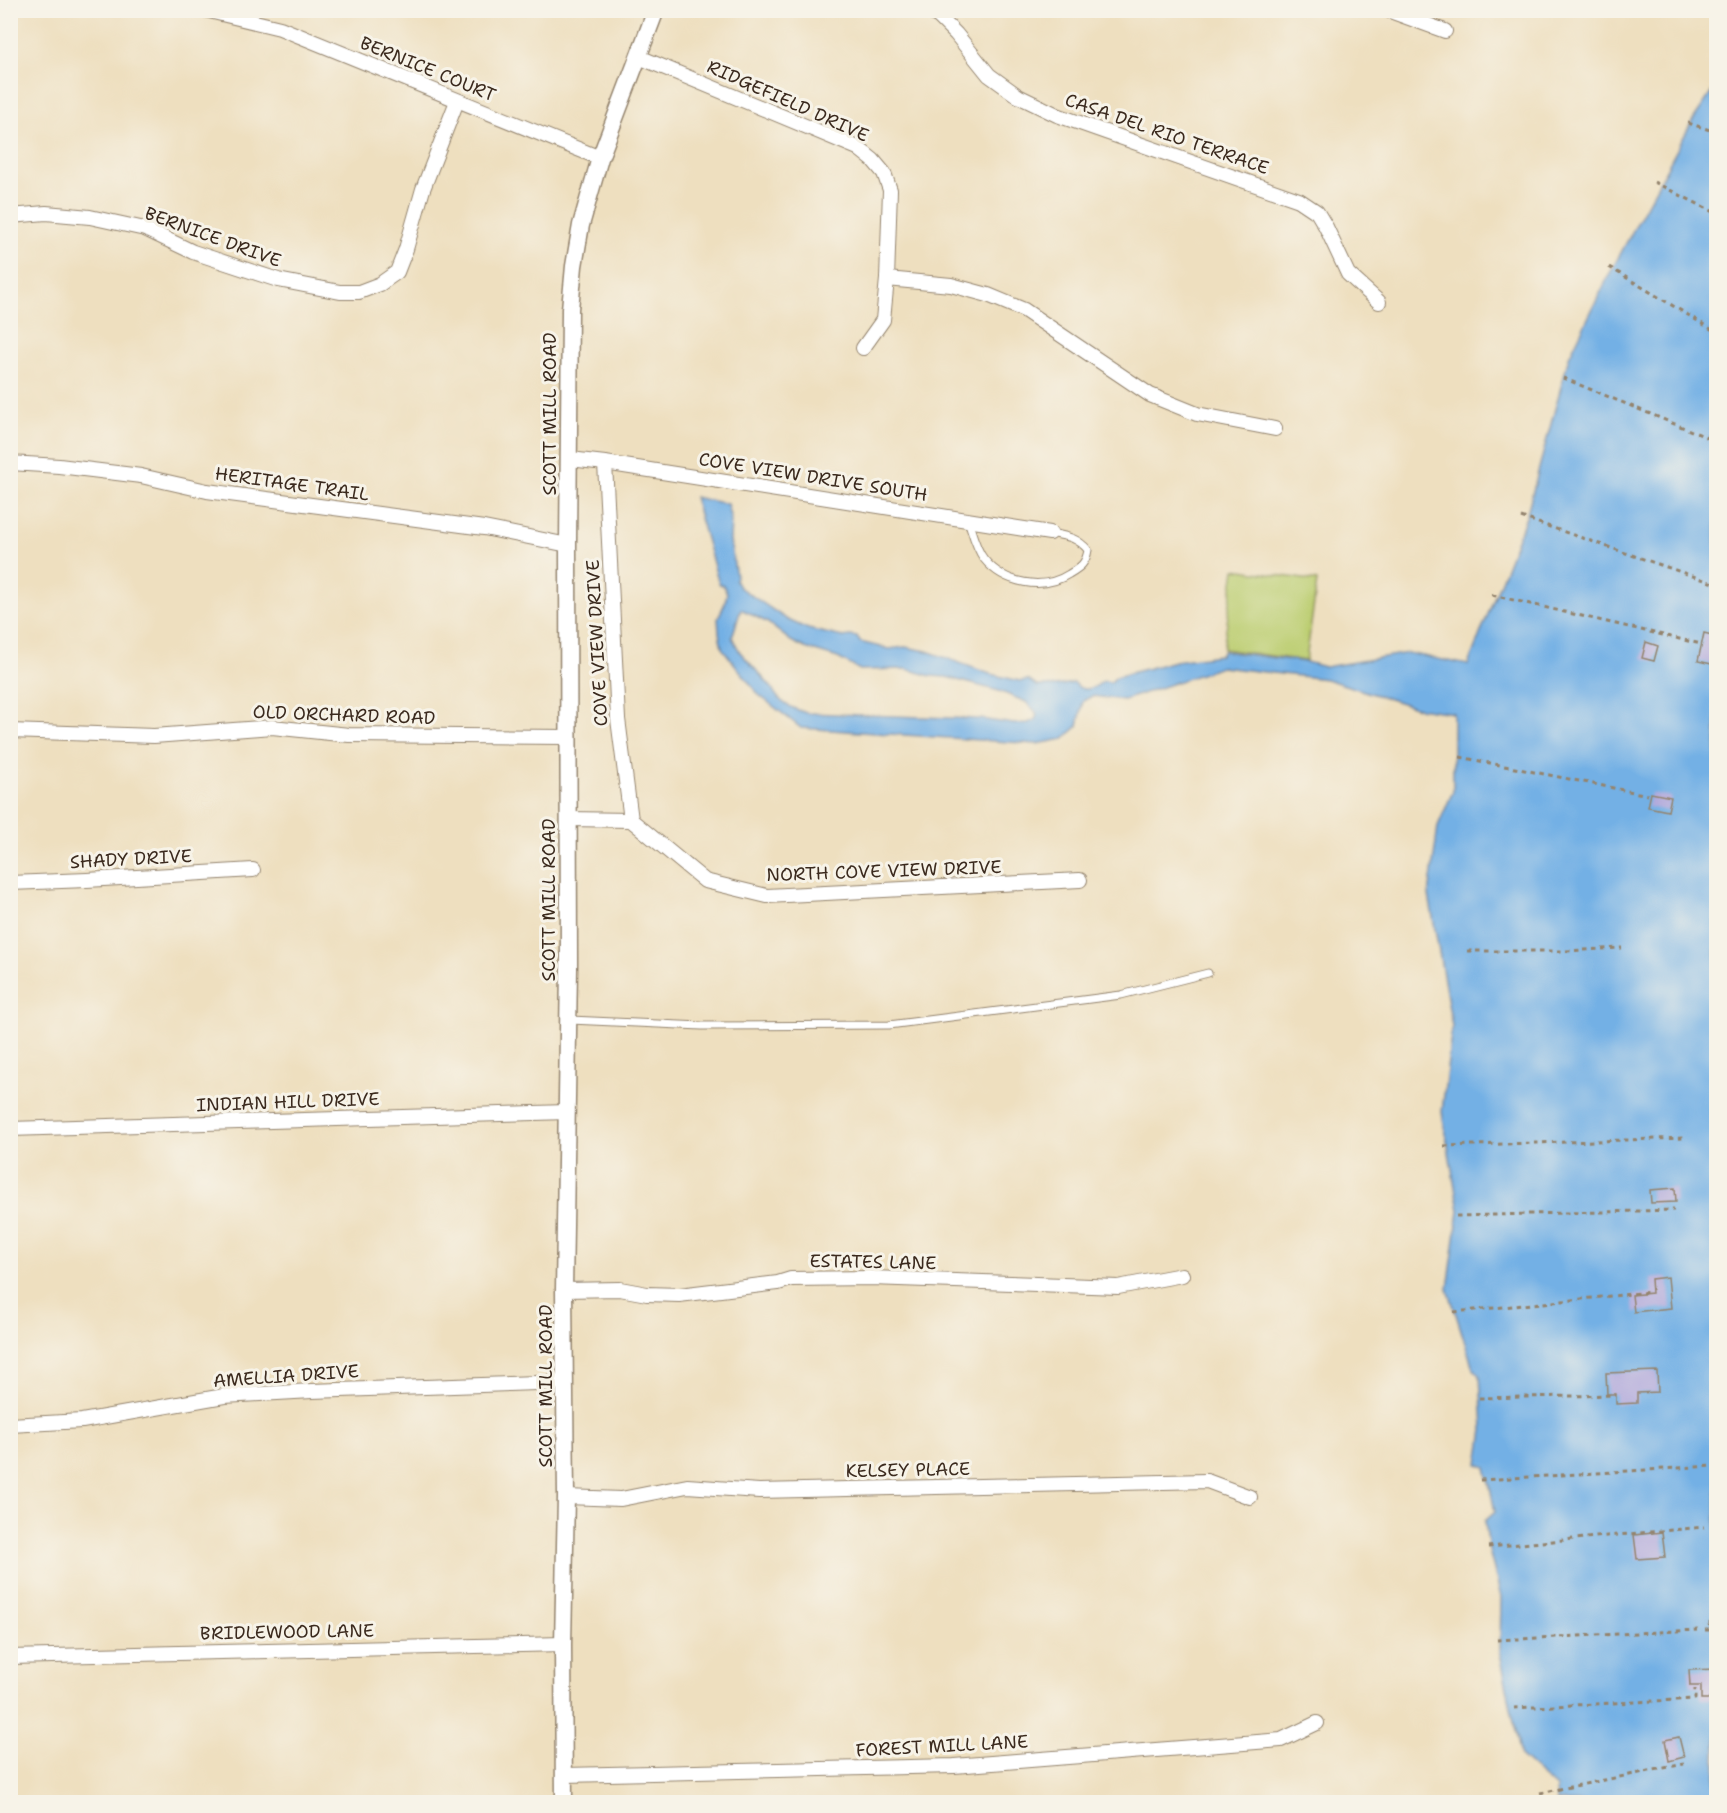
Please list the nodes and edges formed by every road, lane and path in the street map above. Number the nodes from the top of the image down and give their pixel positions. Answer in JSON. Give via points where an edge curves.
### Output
{"nodes":[{"id":1,"x":205,"y":10,"type":"edge"},
{"id":2,"x":656,"y":10,"type":"edge"},
{"id":3,"x":927,"y":10,"type":"edge"},
{"id":4,"x":1387,"y":10,"type":"edge"},
{"id":5,"x":1444,"y":31,"type":"dead end"},
{"id":6,"x":639,"y":57,"type":"junction"},
{"id":7,"x":457,"y":101,"type":"junction"},
{"id":8,"x":1688,"y":123,"type":"dead end"},
{"id":9,"x":1716,"y":132,"type":"edge"},
{"id":10,"x":600,"y":158,"type":"junction"},
{"id":11,"x":1654,"y":182,"type":"dead end"},
{"id":12,"x":1716,"y":213,"type":"edge"},
{"id":13,"x":10,"y":216,"type":"edge"},
{"id":14,"x":1609,"y":267,"type":"dead end"},
{"id":15,"x":887,"y":279,"type":"junction"},
{"id":16,"x":1379,"y":302,"type":"dead end"},
{"id":17,"x":1716,"y":332,"type":"edge"},
{"id":18,"x":863,"y":348,"type":"dead end"},
{"id":19,"x":1563,"y":378,"type":"dead end"},
{"id":20,"x":1275,"y":429,"type":"dead end"},
{"id":21,"x":1716,"y":441,"type":"edge"},
{"id":22,"x":570,"y":459,"type":"junction"},
{"id":23,"x":10,"y":463,"type":"edge"},
{"id":24,"x":605,"y":463,"type":"junction"},
{"id":25,"x":1521,"y":517,"type":"dead end"},
{"id":26,"x":968,"y":520,"type":"junction"},
{"id":27,"x":1050,"y":533,"type":"joint"},
{"id":28,"x":568,"y":544,"type":"junction"},
{"id":29,"x":1716,"y":584,"type":"edge"},
{"id":30,"x":1492,"y":595,"type":"dead end"},
{"id":31,"x":1701,"y":644,"type":"dead end"},
{"id":32,"x":10,"y":731,"type":"edge"},
{"id":33,"x":568,"y":737,"type":"junction"},
{"id":34,"x":1460,"y":757,"type":"dead end"},
{"id":35,"x":1648,"y":795,"type":"dead end"},
{"id":36,"x":568,"y":819,"type":"junction"},
{"id":37,"x":632,"y":820,"type":"junction"},
{"id":38,"x":253,"y":870,"type":"dead end"},
{"id":39,"x":1080,"y":880,"type":"dead end"},
{"id":40,"x":10,"y":883,"type":"edge"},
{"id":41,"x":1622,"y":948,"type":"dead end"},
{"id":42,"x":1467,"y":951,"type":"dead end"},
{"id":43,"x":1208,"y":973,"type":"dead end"},
{"id":44,"x":567,"y":1020,"type":"junction"},
{"id":45,"x":567,"y":1112,"type":"junction"},
{"id":46,"x":10,"y":1129,"type":"edge"},
{"id":47,"x":1686,"y":1138,"type":"dead end"},
{"id":48,"x":1444,"y":1146,"type":"dead end"},
{"id":49,"x":1674,"y":1210,"type":"dead end"},
{"id":50,"x":1456,"y":1216,"type":"dead end"},
{"id":51,"x":1182,"y":1275,"type":"dead end"},
{"id":52,"x":564,"y":1290,"type":"junction"},
{"id":53,"x":1651,"y":1292,"type":"dead end"},
{"id":54,"x":1454,"y":1312,"type":"dead end"},
{"id":55,"x":565,"y":1382,"type":"junction"},
{"id":56,"x":1616,"y":1395,"type":"dead end"},
{"id":57,"x":1479,"y":1398,"type":"dead end"},
{"id":58,"x":10,"y":1425,"type":"edge"},
{"id":59,"x":1712,"y":1466,"type":"dead end"},
{"id":60,"x":1480,"y":1480,"type":"dead end"},
{"id":61,"x":566,"y":1497,"type":"junction"},
{"id":62,"x":1250,"y":1497,"type":"dead end"},
{"id":63,"x":1704,"y":1527,"type":"dead end"},
{"id":64,"x":1488,"y":1548,"type":"dead end"},
{"id":65,"x":1716,"y":1623,"type":"edge"},
{"id":66,"x":1698,"y":1630,"type":"dead end"},
{"id":67,"x":1705,"y":1630,"type":"dead end"},
{"id":68,"x":1497,"y":1640,"type":"dead end"},
{"id":69,"x":563,"y":1644,"type":"junction"},
{"id":70,"x":10,"y":1657,"type":"edge"},
{"id":71,"x":1695,"y":1689,"type":"dead end"},
{"id":72,"x":1514,"y":1708,"type":"dead end"},
{"id":73,"x":1317,"y":1723,"type":"dead end"},
{"id":74,"x":1683,"y":1764,"type":"dead end"},
{"id":75,"x":565,"y":1774,"type":"junction"},
{"id":76,"x":1540,"y":1793,"type":"dead end"},
{"id":77,"x":564,"y":1803,"type":"edge"}],
"edges":[{"from":1,"to":7,"type":"street","name":"BERNICE COURT","via":[[280,28]]},
{"from":2,"to":6,"type":"street","name":"SCOTT MILL ROAD"},
{"from":3,"to":16,"type":"street","name":"CASA DEL RIO TERRACE","via":[[956,34],[989,75],[1018,96],[1057,115],[1299,200],[1317,212],[1348,274]]},
{"from":4,"to":5,"type":"street"},
{"from":6,"to":10,"type":"street","name":"SCOTT MILL ROAD"},
{"from":6,"to":15,"type":"street","name":"RIDGEFIELD DRIVE","via":[[858,148],[873,160],[884,173],[890,190]]},
{"from":7,"to":10,"type":"street","name":"BERNICE COURT"},
{"from":7,"to":13,"type":"street","name":"BERNICE DRIVE","via":[[397,272],[359,292],[278,280],[193,252],[145,230],[90,217],[46,213]]},
{"from":8,"to":9,"type":"path"},
{"from":10,"to":22,"type":"street","name":"SCOTT MILL ROAD","via":[[574,266],[570,309]]},
{"from":11,"to":12,"type":"path"},
{"from":14,"to":17,"type":"path"},
{"from":15,"to":18,"type":"street","name":"RIDGEFIELD DRIVE","via":[[883,320]]},
{"from":15,"to":20,"type":"street","via":[[951,285],[988,295],[1024,310],[1150,395],[1197,414]]},
{"from":19,"to":21,"type":"path"},
{"from":22,"to":24,"type":"street","name":"COVE VIEW DRIVE SOUTH"},
{"from":22,"to":28,"type":"street","name":"SCOTT MILL ROAD"},
{"from":23,"to":28,"type":"street","name":"HERITAGE TRAIL","via":[[141,476],[207,491],[484,528]]},
{"from":24,"to":26,"type":"street","name":"COVE VIEW DRIVE SOUTH"},
{"from":24,"to":37,"type":"street","name":"COVE VIEW DRIVE","via":[[618,719]]},
{"from":25,"to":29,"type":"path"},
{"from":26,"to":27,"type":"street","name":"COVE VIEW DRIVE SOUTH"},
{"from":26,"to":27,"type":"lane","via":[[983,558],[996,570],[1029,583],[1059,581],[1086,560],[1088,550],[1083,544],[1073,537]]},
{"from":28,"to":33,"type":"street","name":"SCOTT MILL ROAD"},
{"from":30,"to":31,"type":"path"},
{"from":32,"to":33,"type":"street","name":"OLD ORCHARD ROAD","via":[[154,735],[272,727],[349,735]]},
{"from":33,"to":36,"type":"street","name":"SCOTT MILL ROAD"},
{"from":34,"to":35,"type":"path"},
{"from":36,"to":37,"type":"street"},
{"from":36,"to":44,"type":"street","name":"SCOTT MILL ROAD"},
{"from":37,"to":39,"type":"street","name":"NORTH COVE VIEW DRIVE","via":[[705,881],[767,896]]},
{"from":38,"to":40,"type":"street","name":"SHADY DRIVE"},
{"from":41,"to":42,"type":"path"},
{"from":43,"to":44,"type":"lane","via":[[1121,994],[889,1025],[702,1026]]},
{"from":44,"to":45,"type":"street","name":"SCOTT MILL ROAD"},
{"from":45,"to":46,"type":"street","name":"INDIAN HILL DRIVE"},
{"from":45,"to":52,"type":"street","name":"SCOTT MILL ROAD"},
{"from":47,"to":48,"type":"path"},
{"from":49,"to":50,"type":"path"},
{"from":51,"to":52,"type":"street","name":"ESTATES LANE","via":[[1118,1287],[791,1278],[778,1283],[679,1294]]},
{"from":52,"to":55,"type":"street","name":"SCOTT MILL ROAD"},
{"from":53,"to":54,"type":"path"},
{"from":55,"to":58,"type":"street","name":"AMELLIA DRIVE","via":[[224,1396],[82,1420]]},
{"from":55,"to":61,"type":"street","name":"SCOTT MILL ROAD"},
{"from":56,"to":57,"type":"path"},
{"from":59,"to":60,"type":"path"},
{"from":61,"to":62,"type":"street","name":"KELSEY PLACE","via":[[621,1499],[687,1486],[759,1491],[1207,1481]]},
{"from":61,"to":69,"type":"street","name":"SCOTT MILL ROAD"},
{"from":63,"to":64,"type":"path"},
{"from":65,"to":67,"type":"path","via":[[1710,1623],[1711,1630]]},
{"from":66,"to":68,"type":"path"},
{"from":69,"to":70,"type":"street","name":"BRIDLEWOOD LANE"},
{"from":69,"to":75,"type":"street","name":"SCOTT MILL ROAD"},
{"from":71,"to":72,"type":"path","via":[[1695,1699]]},
{"from":73,"to":75,"type":"street","name":"FOREST MILL LANE","via":[[1281,1740],[954,1766]]},
{"from":74,"to":76,"type":"path"},
{"from":75,"to":77,"type":"street","name":"SCOTT MILL ROAD"}]}
